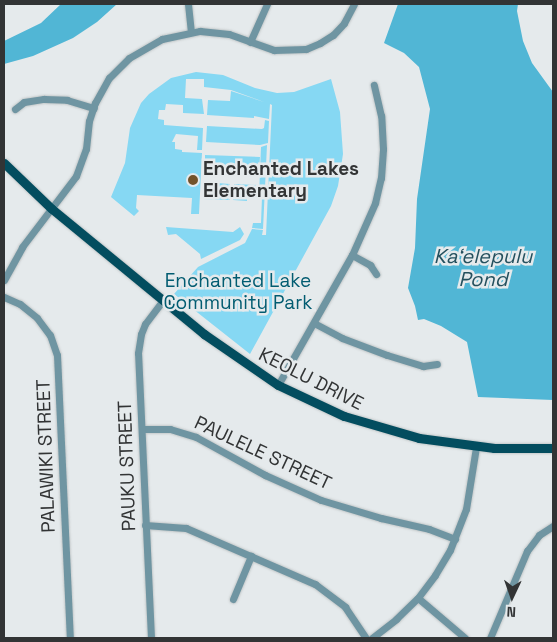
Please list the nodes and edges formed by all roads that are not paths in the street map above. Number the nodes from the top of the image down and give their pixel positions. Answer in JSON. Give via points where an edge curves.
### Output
{"nodes":[{"id":1,"x":188,"y":4,"type":"edge"},
{"id":2,"x":267,"y":4,"type":"edge"},
{"id":3,"x":354,"y":4,"type":"edge"},
{"id":4,"x":191,"y":32,"type":"junction"},
{"id":5,"x":250,"y":42,"type":"junction"},
{"id":6,"x":374,"y":85,"type":"dead end"},
{"id":7,"x":94,"y":108,"type":"junction"},
{"id":8,"x":16,"y":109,"type":"dead end"},
{"id":9,"x":4,"y":163,"type":"edge"},
{"id":10,"x":52,"y":208,"type":"junction"},
{"id":11,"x":352,"y":255,"type":"junction"},
{"id":12,"x":376,"y":274,"type":"dead end"},
{"id":13,"x":4,"y":280,"type":"edge"},
{"id":14,"x":4,"y":297,"type":"edge"},
{"id":15,"x":163,"y":300,"type":"junction"},
{"id":16,"x":314,"y":323,"type":"junction"},
{"id":17,"x":437,"y":364,"type":"dead end"},
{"id":18,"x":278,"y":385,"type":"junction"},
{"id":19,"x":142,"y":429,"type":"junction"},
{"id":20,"x":476,"y":447,"type":"junction"},
{"id":21,"x":553,"y":448,"type":"edge"},
{"id":22,"x":146,"y":525,"type":"junction"},
{"id":23,"x":553,"y":526,"type":"edge"},
{"id":24,"x":455,"y":539,"type":"junction"},
{"id":25,"x":251,"y":556,"type":"junction"},
{"id":26,"x":418,"y":598,"type":"junction"},
{"id":27,"x":233,"y":599,"type":"dead end"},
{"id":28,"x":70,"y":638,"type":"edge"},
{"id":29,"x":151,"y":638,"type":"edge"},
{"id":30,"x":366,"y":638,"type":"edge"},
{"id":31,"x":372,"y":638,"type":"edge"},
{"id":32,"x":464,"y":638,"type":"edge"},
{"id":33,"x":490,"y":638,"type":"edge"}],
"edges":[{"from":1,"to":4,"type":"street"},
{"from":2,"to":5,"type":"street"},
{"from":3,"to":5,"type":"street","via":[[339,29],[313,47],[282,51]]},
{"from":4,"to":5,"type":"street","via":[[220,32]]},
{"from":4,"to":7,"type":"street","via":[[162,38],[137,52],[109,78]]},
{"from":6,"to":11,"type":"street","via":[[383,134],[382,170],[375,203]]},
{"from":7,"to":8,"type":"street","via":[[67,100],[44,99],[24,102]]},
{"from":7,"to":10,"type":"street","via":[[80,167]]},
{"from":9,"to":10,"type":"main road","name":"KEOLU DRIVE"},
{"from":10,"to":13,"type":"street","via":[[22,247]]},
{"from":10,"to":15,"type":"main road","name":"KEOLU DRIVE"},
{"from":11,"to":12,"type":"street","via":[[370,265]]},
{"from":11,"to":16,"type":"street"},
{"from":14,"to":28,"type":"street","name":"PALAWIKI STREET","via":[[20,304],[37,318],[50,335],[57,356]]},
{"from":15,"to":18,"type":"main road","name":"KEOLU DRIVE","via":[[224,349]]},
{"from":15,"to":19,"type":"street","name":"PAUKU STREET","via":[[144,324],[139,343]]},
{"from":16,"to":17,"type":"street","via":[[387,355],[423,366]]},
{"from":16,"to":18,"type":"street"},
{"from":18,"to":20,"type":"main road","name":"KEOLU DRIVE","via":[[326,408],[381,428],[438,442]]},
{"from":19,"to":22,"type":"street","name":"PAUKU STREET"},
{"from":19,"to":24,"type":"street","name":"PAULELE STREET","via":[[170,429],[196,436],[264,475],[304,492],[348,509],[420,526]]},
{"from":20,"to":21,"type":"main road","name":"KEOLU DRIVE"},
{"from":20,"to":24,"type":"street","via":[[470,495]]},
{"from":22,"to":25,"type":"street","via":[[186,528]]},
{"from":22,"to":29,"type":"street","name":"PAUKU STREET"},
{"from":23,"to":33,"type":"street","via":[[539,535],[527,551]]},
{"from":24,"to":26,"type":"street"},
{"from":25,"to":27,"type":"street"},
{"from":25,"to":30,"type":"street","via":[[307,580],[328,593],[345,607]]},
{"from":26,"to":31,"type":"street"},
{"from":26,"to":32,"type":"street"}]}
